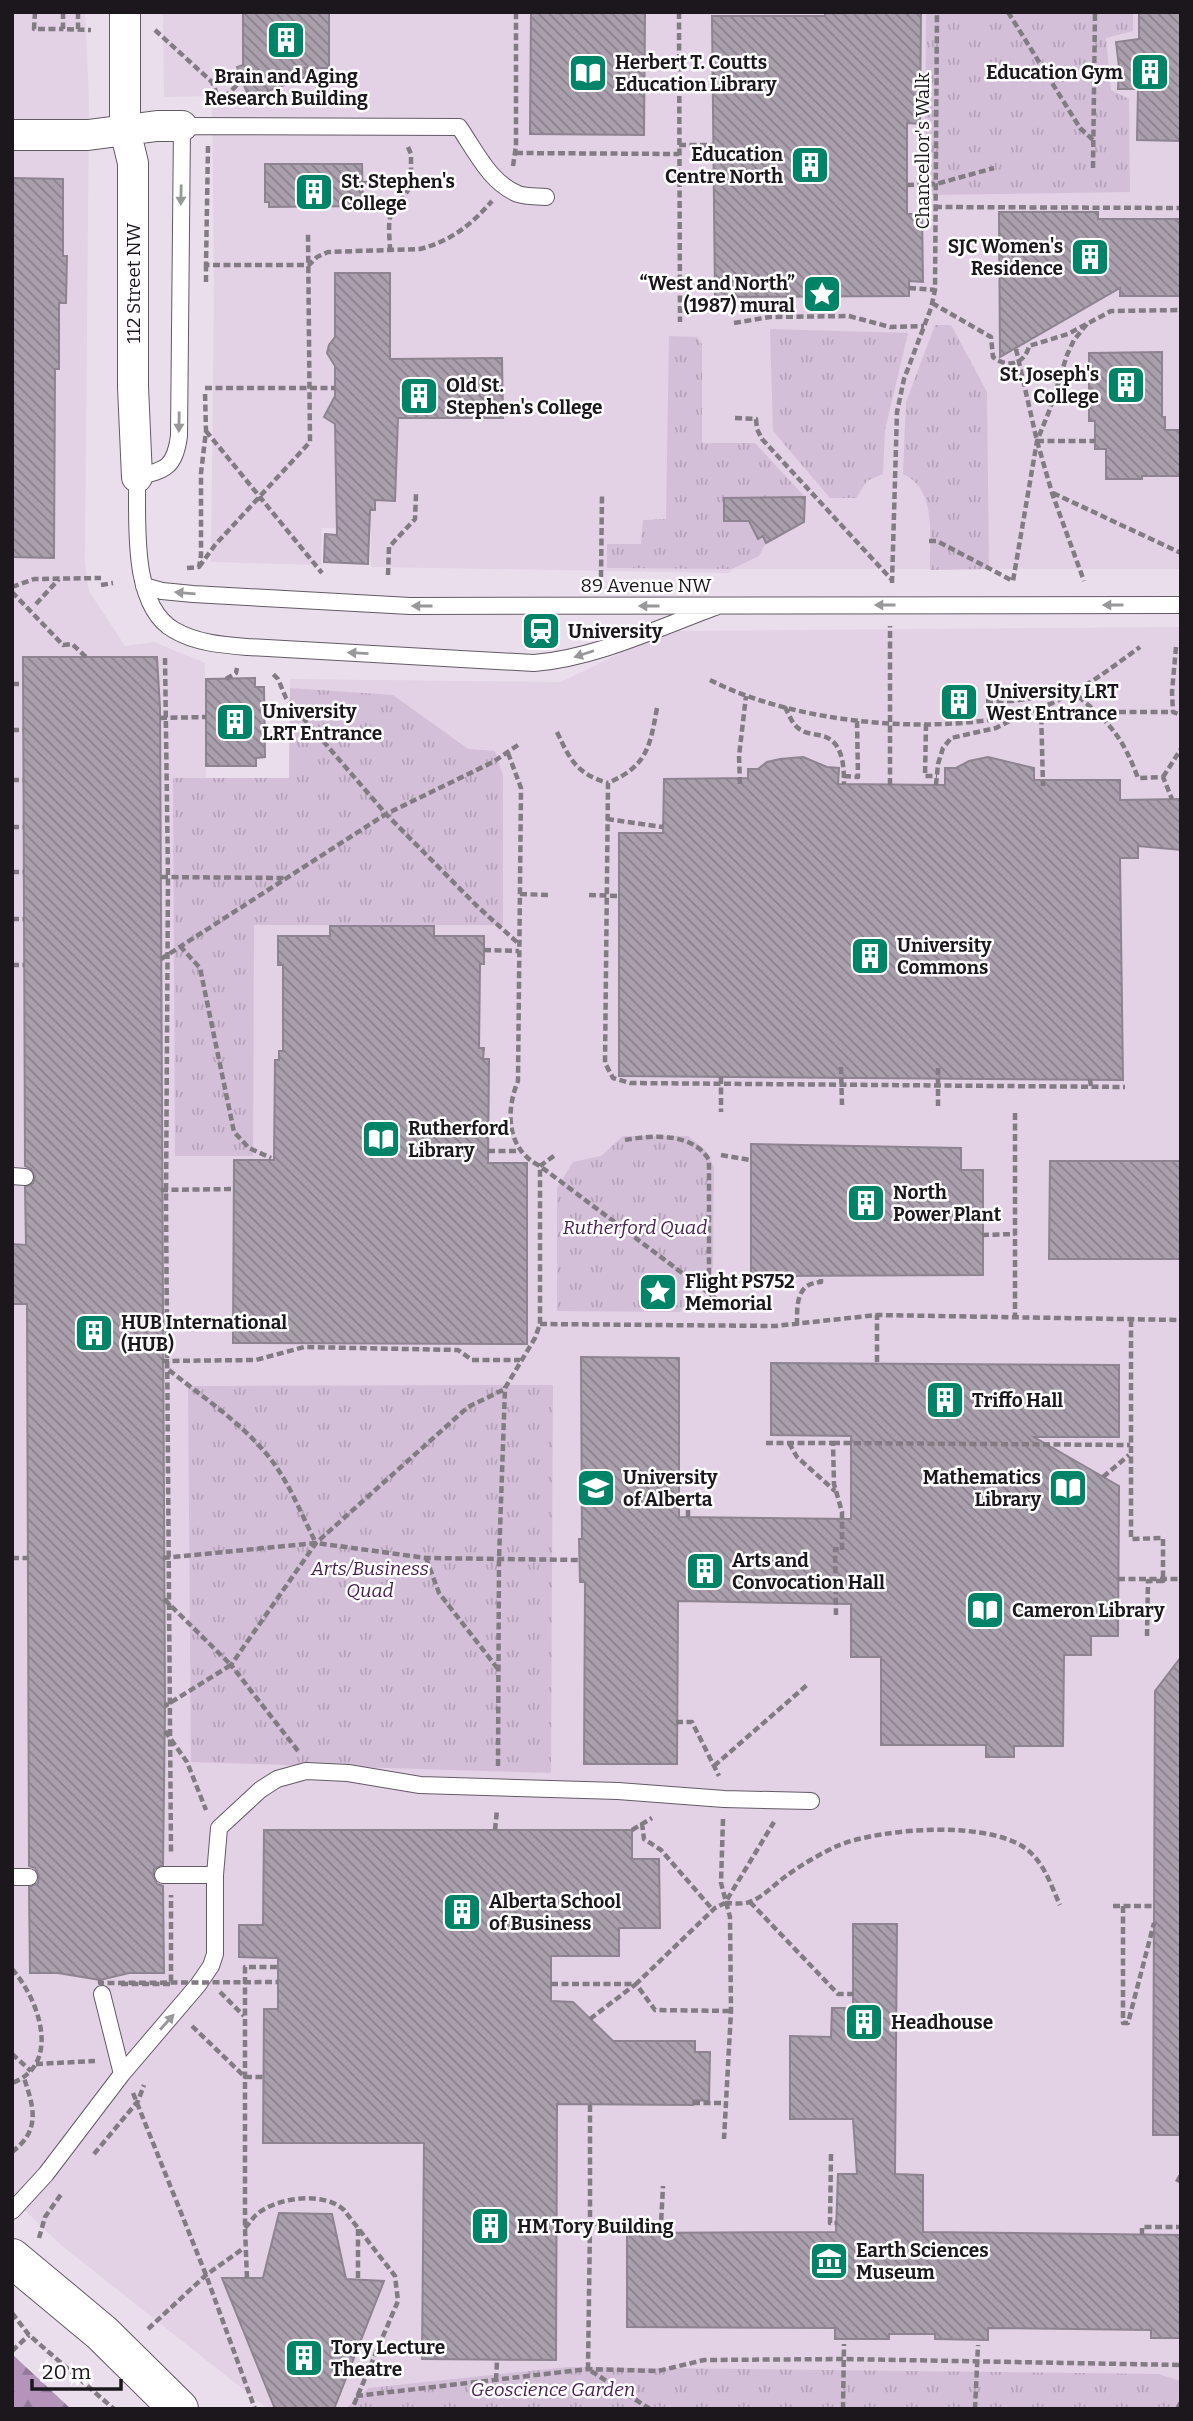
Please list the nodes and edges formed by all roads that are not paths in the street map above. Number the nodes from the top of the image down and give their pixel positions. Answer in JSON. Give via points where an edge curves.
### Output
{"nodes":[{"id":1,"x":125,"y":12,"type":"edge"},
{"id":2,"x":195,"y":126,"type":"junction"},
{"id":3,"x":125,"y":130,"type":"junction"},
{"id":4,"x":12,"y":135,"type":"edge"},
{"id":5,"x":546,"y":197,"type":"dead end"},
{"id":6,"x":137,"y":477,"type":"junction"},
{"id":7,"x":144,"y":586,"type":"junction"},
{"id":8,"x":1181,"y":605,"type":"edge"},
{"id":9,"x":718,"y":606,"type":"junction"},
{"id":10,"x":811,"y":1801,"type":"dead end"},
{"id":11,"x":163,"y":1875,"type":"dead end"},
{"id":12,"x":215,"y":1875,"type":"junction"},
{"id":13,"x":101,"y":1987,"type":"road end"},
{"id":14,"x":121,"y":2074,"type":"junction"},
{"id":15,"x":12,"y":2211,"type":"edge"},
{"id":16,"x":12,"y":2258,"type":"edge"},
{"id":17,"x":179,"y":2409,"type":"edge"}],
"edges":[{"from":1,"to":3,"type":"street","name":"112 Street NW"},
{"from":2,"to":3,"type":"street"},
{"from":2,"to":5,"type":"lane","via":[[459,127],[503,185],[519,194]]},
{"from":2,"to":6,"type":"lane","one_way":true,"via":[[179,436],[169,466]]},
{"from":3,"to":4,"type":"street"},
{"from":3,"to":6,"type":"street","name":"112 Street NW","via":[[133,163]]},
{"from":6,"to":7,"type":"lane","name":"112 Street NW"},
{"from":9,"to":7,"type":"lane","name":"89 Avenue NW","one_way":true,"via":[[345,604],[193,594]]},
{"from":9,"to":7,"type":"lane","one_way":true,"via":[[562,661],[534,663],[208,643],[176,631],[153,608]]},
{"from":8,"to":9,"type":"lane","name":"89 Avenue NW","one_way":true},
{"from":10,"to":12,"type":"lane","via":[[401,1784],[348,1773],[306,1771],[277,1779],[260,1790],[219,1828]]},
{"from":11,"to":12,"type":"lane"},
{"from":14,"to":12,"type":"lane","one_way":true,"via":[[211,1966]]},
{"from":13,"to":14,"type":"lane"},
{"from":14,"to":15,"type":"lane","via":[[54,2164]]},
{"from":16,"to":17,"type":"street","via":[[102,2333]]}]}
